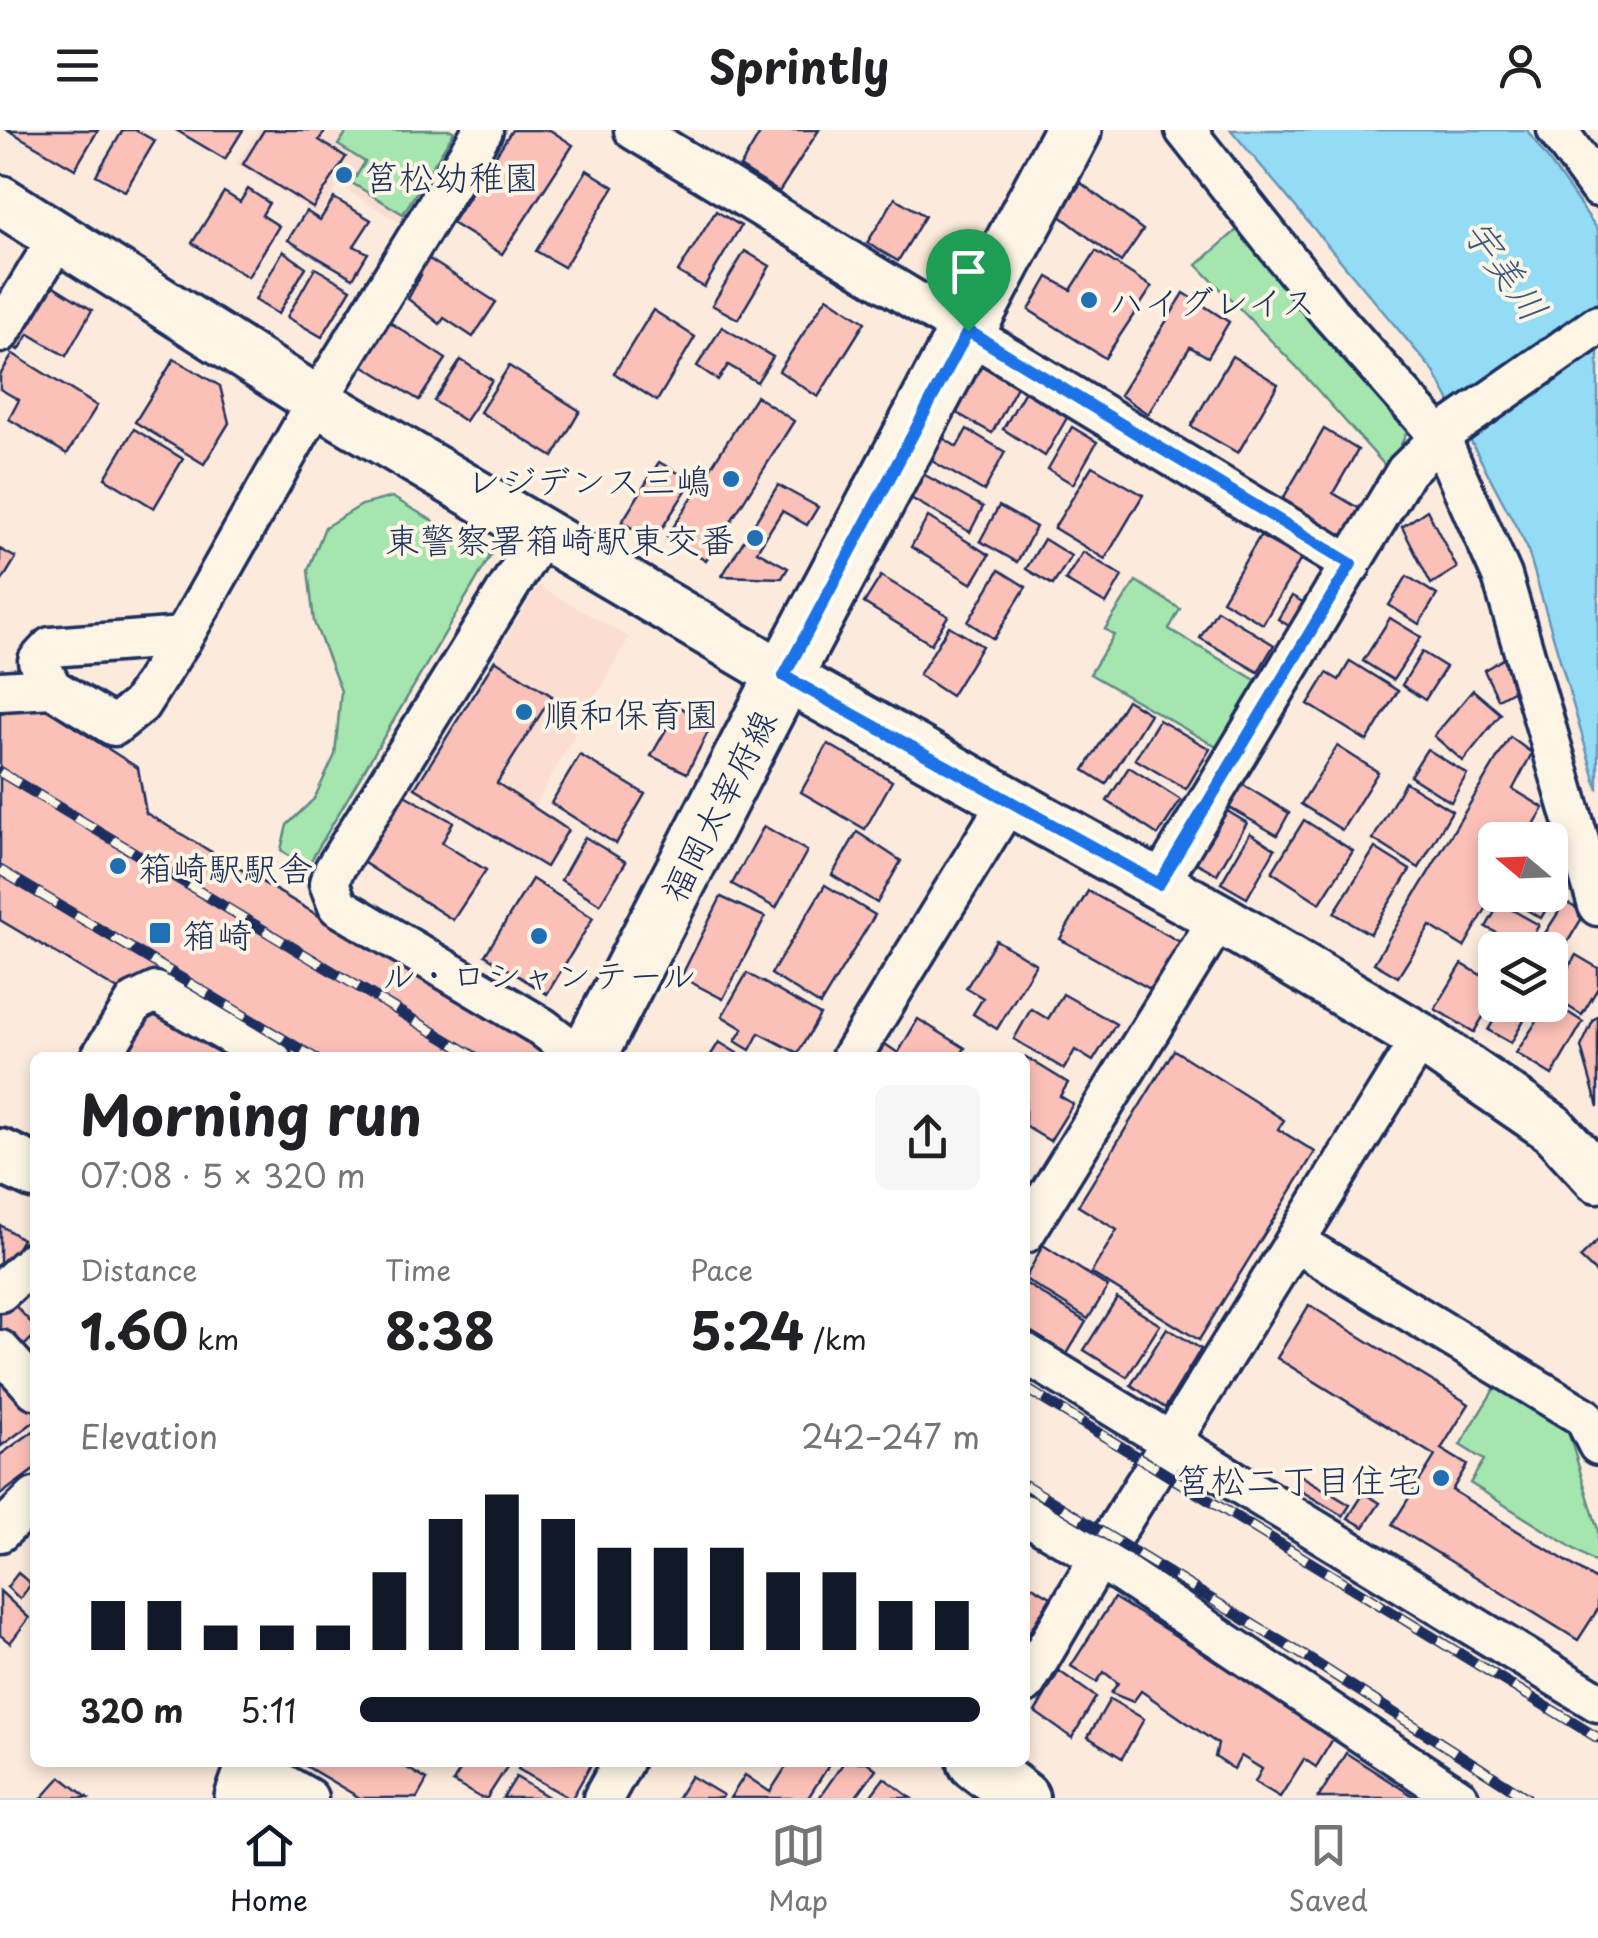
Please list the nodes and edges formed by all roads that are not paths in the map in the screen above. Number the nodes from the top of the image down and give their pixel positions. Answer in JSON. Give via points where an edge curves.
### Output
{"nodes":[{"id":1,"x":483,"y":130,"type":"edge"},
{"id":2,"x":634,"y":130,"type":"edge"},
{"id":3,"x":1073,"y":130,"type":"edge"},
{"id":4,"x":1185,"y":130,"type":"edge"},
{"id":5,"x":1557,"y":130,"type":"edge"},
{"id":6,"x":1598,"y":187,"type":"edge"},
{"id":7,"x":0,"y":200,"type":"edge"},
{"id":8,"x":59,"y":236,"type":"junction"},
{"id":9,"x":1598,"y":325,"type":"edge"},
{"id":10,"x":968,"y":331,"type":"junction"},
{"id":11,"x":0,"y":333,"type":"edge"},
{"id":12,"x":317,"y":401,"type":"junction"},
{"id":13,"x":1444,"y":434,"type":"junction"},
{"id":14,"x":543,"y":532,"type":"junction"},
{"id":15,"x":1351,"y":564,"type":"junction"},
{"id":16,"x":182,"y":637,"type":"junction"},
{"id":17,"x":784,"y":676,"type":"junction"},
{"id":18,"x":52,"y":688,"type":"junction"},
{"id":19,"x":0,"y":691,"type":"edge"},
{"id":20,"x":1008,"y":802,"type":"junction"},
{"id":21,"x":1159,"y":884,"type":"junction"},
{"id":22,"x":1598,"y":906,"type":"edge"},
{"id":23,"x":1219,"y":918,"type":"junction"},
{"id":24,"x":1421,"y":1038,"type":"junction"},
{"id":25,"x":104,"y":1052,"type":"edge"},
{"id":26,"x":261,"y":1052,"type":"edge"},
{"id":27,"x":577,"y":1052,"type":"edge"},
{"id":28,"x":588,"y":1052,"type":"edge"},
{"id":29,"x":855,"y":1052,"type":"edge"},
{"id":30,"x":0,"y":1156,"type":"edge"},
{"id":31,"x":30,"y":1170,"type":"edge"},
{"id":32,"x":1598,"y":1178,"type":"edge"},
{"id":33,"x":1030,"y":1226,"type":"edge"},
{"id":34,"x":1295,"y":1242,"type":"junction"},
{"id":35,"x":30,"y":1265,"type":"edge"},
{"id":36,"x":0,"y":1292,"type":"edge"},
{"id":37,"x":0,"y":1350,"type":"edge"},
{"id":38,"x":1030,"y":1356,"type":"edge"},
{"id":39,"x":30,"y":1384,"type":"edge"},
{"id":40,"x":1170,"y":1444,"type":"junction"},
{"id":41,"x":1598,"y":1445,"type":"edge"},
{"id":42,"x":30,"y":1503,"type":"edge"},
{"id":43,"x":1030,"y":1517,"type":"edge"},
{"id":44,"x":0,"y":1532,"type":"edge"},
{"id":45,"x":1098,"y":1558,"type":"junction"},
{"id":46,"x":1030,"y":1675,"type":"edge"},
{"id":47,"x":1592,"y":1685,"type":"edge"},
{"id":48,"x":620,"y":1767,"type":"edge"},
{"id":49,"x":981,"y":1767,"type":"edge"},
{"id":50,"x":251,"y":1776,"type":"edge"},
{"id":51,"x":308,"y":1798,"type":"edge"},
{"id":52,"x":602,"y":1798,"type":"edge"},
{"id":53,"x":1022,"y":1798,"type":"edge"},
{"id":54,"x":1459,"y":1798,"type":"edge"}],
"edges":[{"from":1,"to":12,"type":"street"},
{"from":2,"to":10,"type":"street"},
{"from":3,"to":10,"type":"main road","name":"福岡太宰府線"},
{"from":4,"to":13,"type":"street","via":[[1329,312]]},
{"from":5,"to":6,"type":"street"},
{"from":7,"to":8,"type":"street"},
{"from":8,"to":11,"type":"street"},
{"from":8,"to":12,"type":"street"},
{"from":9,"to":13,"type":"street"},
{"from":10,"to":15,"type":"street"},
{"from":10,"to":17,"type":"main road","name":"福岡太宰府線"},
{"from":12,"to":14,"type":"street"},
{"from":12,"to":16,"type":"street"},
{"from":13,"to":15,"type":"street","via":[[1406,471]]},
{"from":13,"to":22,"type":"street","via":[[1502,576]]},
{"from":14,"to":17,"type":"street"},
{"from":14,"to":27,"type":"street","via":[[330,883],[338,906]]},
{"from":15,"to":21,"type":"street"},
{"from":16,"to":18,"type":"street","via":[[51,647],[38,660]]},
{"from":16,"to":18,"type":"street","via":[[140,705],[114,726]]},
{"from":17,"to":20,"type":"street"},
{"from":17,"to":28,"type":"main road","name":"福岡太宰府線"},
{"from":18,"to":19,"type":"street"},
{"from":20,"to":21,"type":"street"},
{"from":20,"to":29,"type":"street"},
{"from":21,"to":23,"type":"street"},
{"from":23,"to":24,"type":"street"},
{"from":23,"to":33,"type":"street"},
{"from":24,"to":32,"type":"street","via":[[1552,1128]]},
{"from":24,"to":34,"type":"street"},
{"from":25,"to":26,"type":"street","via":[[135,1002],[156,992]]},
{"from":30,"to":31,"type":"main road"},
{"from":34,"to":40,"type":"street"},
{"from":34,"to":41,"type":"street","via":[[1584,1418]]},
{"from":35,"to":36,"type":"street"},
{"from":37,"to":39,"type":"street"},
{"from":38,"to":40,"type":"street"},
{"from":40,"to":45,"type":"street"},
{"from":40,"to":47,"type":"street"},
{"from":42,"to":44,"type":"street"},
{"from":43,"to":45,"type":"street"},
{"from":45,"to":46,"type":"street"},
{"from":45,"to":54,"type":"street"},
{"from":48,"to":52,"type":"street"},
{"from":49,"to":53,"type":"main road"},
{"from":50,"to":51,"type":"street"}]}
